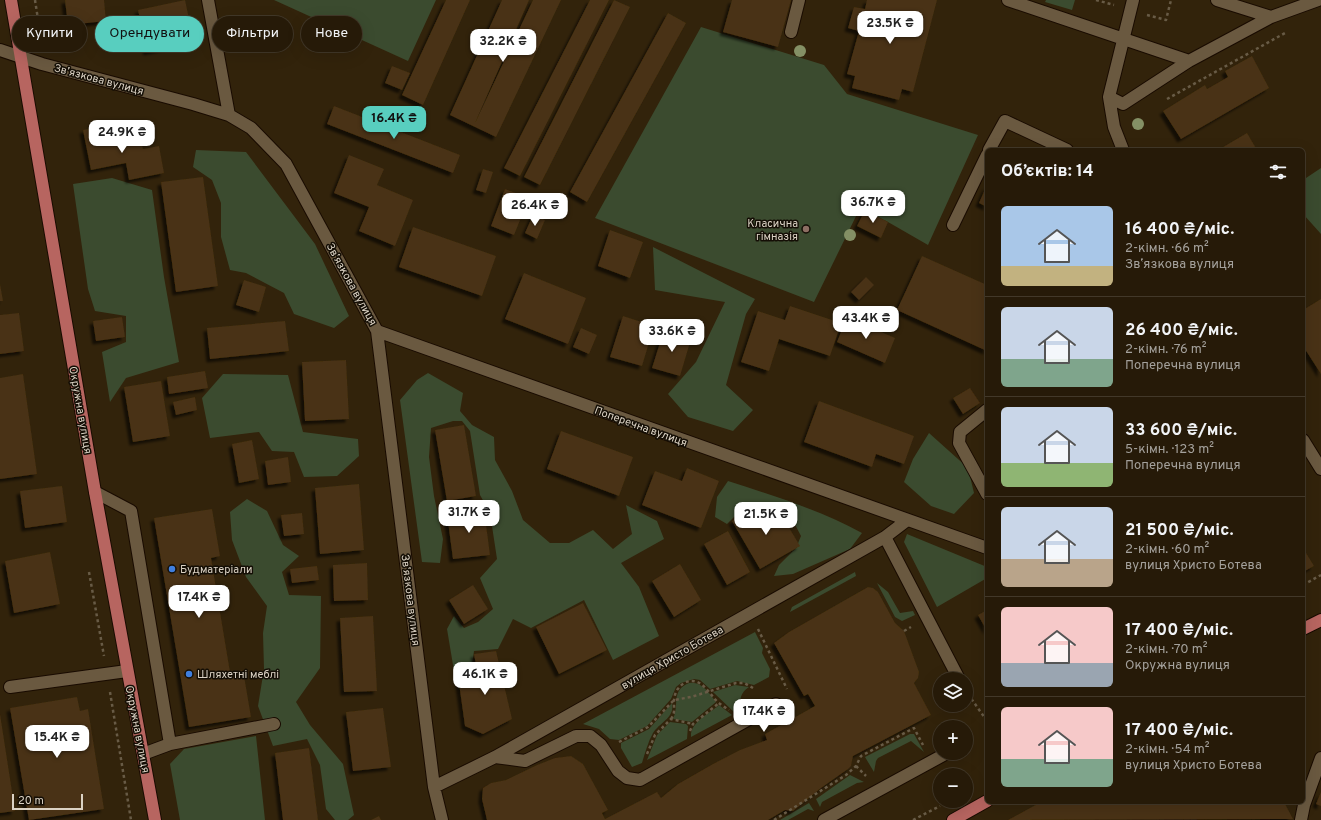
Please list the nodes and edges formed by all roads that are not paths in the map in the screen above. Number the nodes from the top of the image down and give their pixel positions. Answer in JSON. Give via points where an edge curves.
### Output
{"nodes":[{"id":1,"x":11,"y":0,"type":"edge"},
{"id":2,"x":208,"y":0,"type":"edge"},
{"id":3,"x":799,"y":0,"type":"edge"},
{"id":4,"x":1008,"y":0,"type":"edge"},
{"id":5,"x":1133,"y":0,"type":"edge"},
{"id":6,"x":1217,"y":0,"type":"edge"},
{"id":7,"x":1318,"y":0,"type":"edge"},
{"id":8,"x":1271,"y":17,"type":"junction"},
{"id":9,"x":791,"y":32,"type":"dead end"},
{"id":10,"x":1123,"y":38,"type":"junction"},
{"id":11,"x":0,"y":50,"type":"edge"},
{"id":12,"x":20,"y":56,"type":"junction"},
{"id":13,"x":1189,"y":61,"type":"junction"},
{"id":14,"x":1109,"y":97,"type":"junction"},
{"id":15,"x":229,"y":115,"type":"junction"},
{"id":16,"x":990,"y":148,"type":"edge"},
{"id":17,"x":1063,"y":148,"type":"edge"},
{"id":18,"x":1123,"y":148,"type":"edge"},
{"id":19,"x":985,"y":159,"type":"edge"},
{"id":20,"x":954,"y":225,"type":"dead end"},
{"id":21,"x":377,"y":331,"type":"junction"},
{"id":22,"x":985,"y":412,"type":"edge"},
{"id":23,"x":1305,"y":443,"type":"edge"},
{"id":24,"x":1321,"y":469,"type":"edge"},
{"id":25,"x":985,"y":490,"type":"edge"},
{"id":26,"x":95,"y":492,"type":"junction"},
{"id":27,"x":906,"y":521,"type":"junction"},
{"id":28,"x":885,"y":537,"type":"junction"},
{"id":29,"x":985,"y":547,"type":"edge"},
{"id":30,"x":1321,"y":620,"type":"edge"},
{"id":31,"x":1305,"y":628,"type":"edge"},
{"id":32,"x":127,"y":671,"type":"junction"},
{"id":33,"x":955,"y":672,"type":"edge"},
{"id":34,"x":10,"y":687,"type":"dead end"},
{"id":35,"x":776,"y":704,"type":"road end"},
{"id":36,"x":274,"y":724,"type":"dead end"},
{"id":37,"x":170,"y":744,"type":"junction"},
{"id":38,"x":143,"y":754,"type":"junction"},
{"id":39,"x":495,"y":757,"type":"junction"},
{"id":40,"x":1321,"y":758,"type":"edge"},
{"id":41,"x":934,"y":760,"type":"edge"},
{"id":42,"x":434,"y":787,"type":"junction"},
{"id":43,"x":985,"y":802,"type":"edge"},
{"id":44,"x":1305,"y":802,"type":"edge"},
{"id":45,"x":1304,"y":804,"type":"edge"},
{"id":46,"x":155,"y":820,"type":"edge"},
{"id":47,"x":442,"y":820,"type":"edge"},
{"id":48,"x":824,"y":820,"type":"edge"},
{"id":49,"x":952,"y":820,"type":"edge"},
{"id":50,"x":1301,"y":820,"type":"edge"}],
"edges":[{"from":1,"to":12,"type":"main road","name":"Окружна вулиця"},
{"from":2,"to":15,"type":"street"},
{"from":3,"to":9,"type":"street"},
{"from":4,"to":10,"type":"street"},
{"from":5,"to":10,"type":"street"},
{"from":6,"to":8,"type":"street"},
{"from":7,"to":8,"type":"street"},
{"from":8,"to":13,"type":"street"},
{"from":10,"to":13,"type":"street"},
{"from":10,"to":14,"type":"street"},
{"from":11,"to":12,"type":"street","name":"Звʼязкова вулиця"},
{"from":12,"to":15,"type":"street","name":"Звʼязкова вулиця"},
{"from":12,"to":26,"type":"main road","name":"Окружна вулиця"},
{"from":13,"to":14,"type":"street","via":[[1123,104]]},
{"from":14,"to":18,"type":"street","via":[[1114,127]]},
{"from":15,"to":21,"type":"street","name":"Звʼязкова вулиця","via":[[251,128],[286,164]]},
{"from":16,"to":17,"type":"street","via":[[1005,121]]},
{"from":19,"to":20,"type":"street"},
{"from":21,"to":27,"type":"street","name":"Поперечна вулиця"},
{"from":21,"to":42,"type":"street","name":"Звʼязкова вулиця"},
{"from":22,"to":25,"type":"street","via":[[960,432],[959,443]]},
{"from":23,"to":24,"type":"street"},
{"from":26,"to":32,"type":"main road","name":"Окружна вулиця"},
{"from":26,"to":37,"type":"street","via":[[131,511]]},
{"from":27,"to":28,"type":"street","name":"вулиця Христо Ботева"},
{"from":27,"to":29,"type":"street","name":"Поперечна вулиця"},
{"from":28,"to":33,"type":"street"},
{"from":28,"to":39,"type":"street","name":"вулиця Христо Ботева"},
{"from":30,"to":31,"type":"main road"},
{"from":32,"to":34,"type":"street"},
{"from":32,"to":38,"type":"main road","name":"Окружна вулиця"},
{"from":35,"to":39,"type":"street","via":[[640,780],[627,778],[618,771],[601,744],[590,736],[576,736],[525,761]]},
{"from":36,"to":37,"type":"street"},
{"from":37,"to":38,"type":"street"},
{"from":38,"to":46,"type":"main road","name":"Окружна вулиця"},
{"from":39,"to":42,"type":"street","name":"вулиця Христо Ботева"},
{"from":40,"to":44,"type":"street"},
{"from":41,"to":48,"type":"street"},
{"from":42,"to":47,"type":"street","name":"Звʼязкова вулиця"},
{"from":43,"to":49,"type":"main road"},
{"from":45,"to":50,"type":"street"}]}
